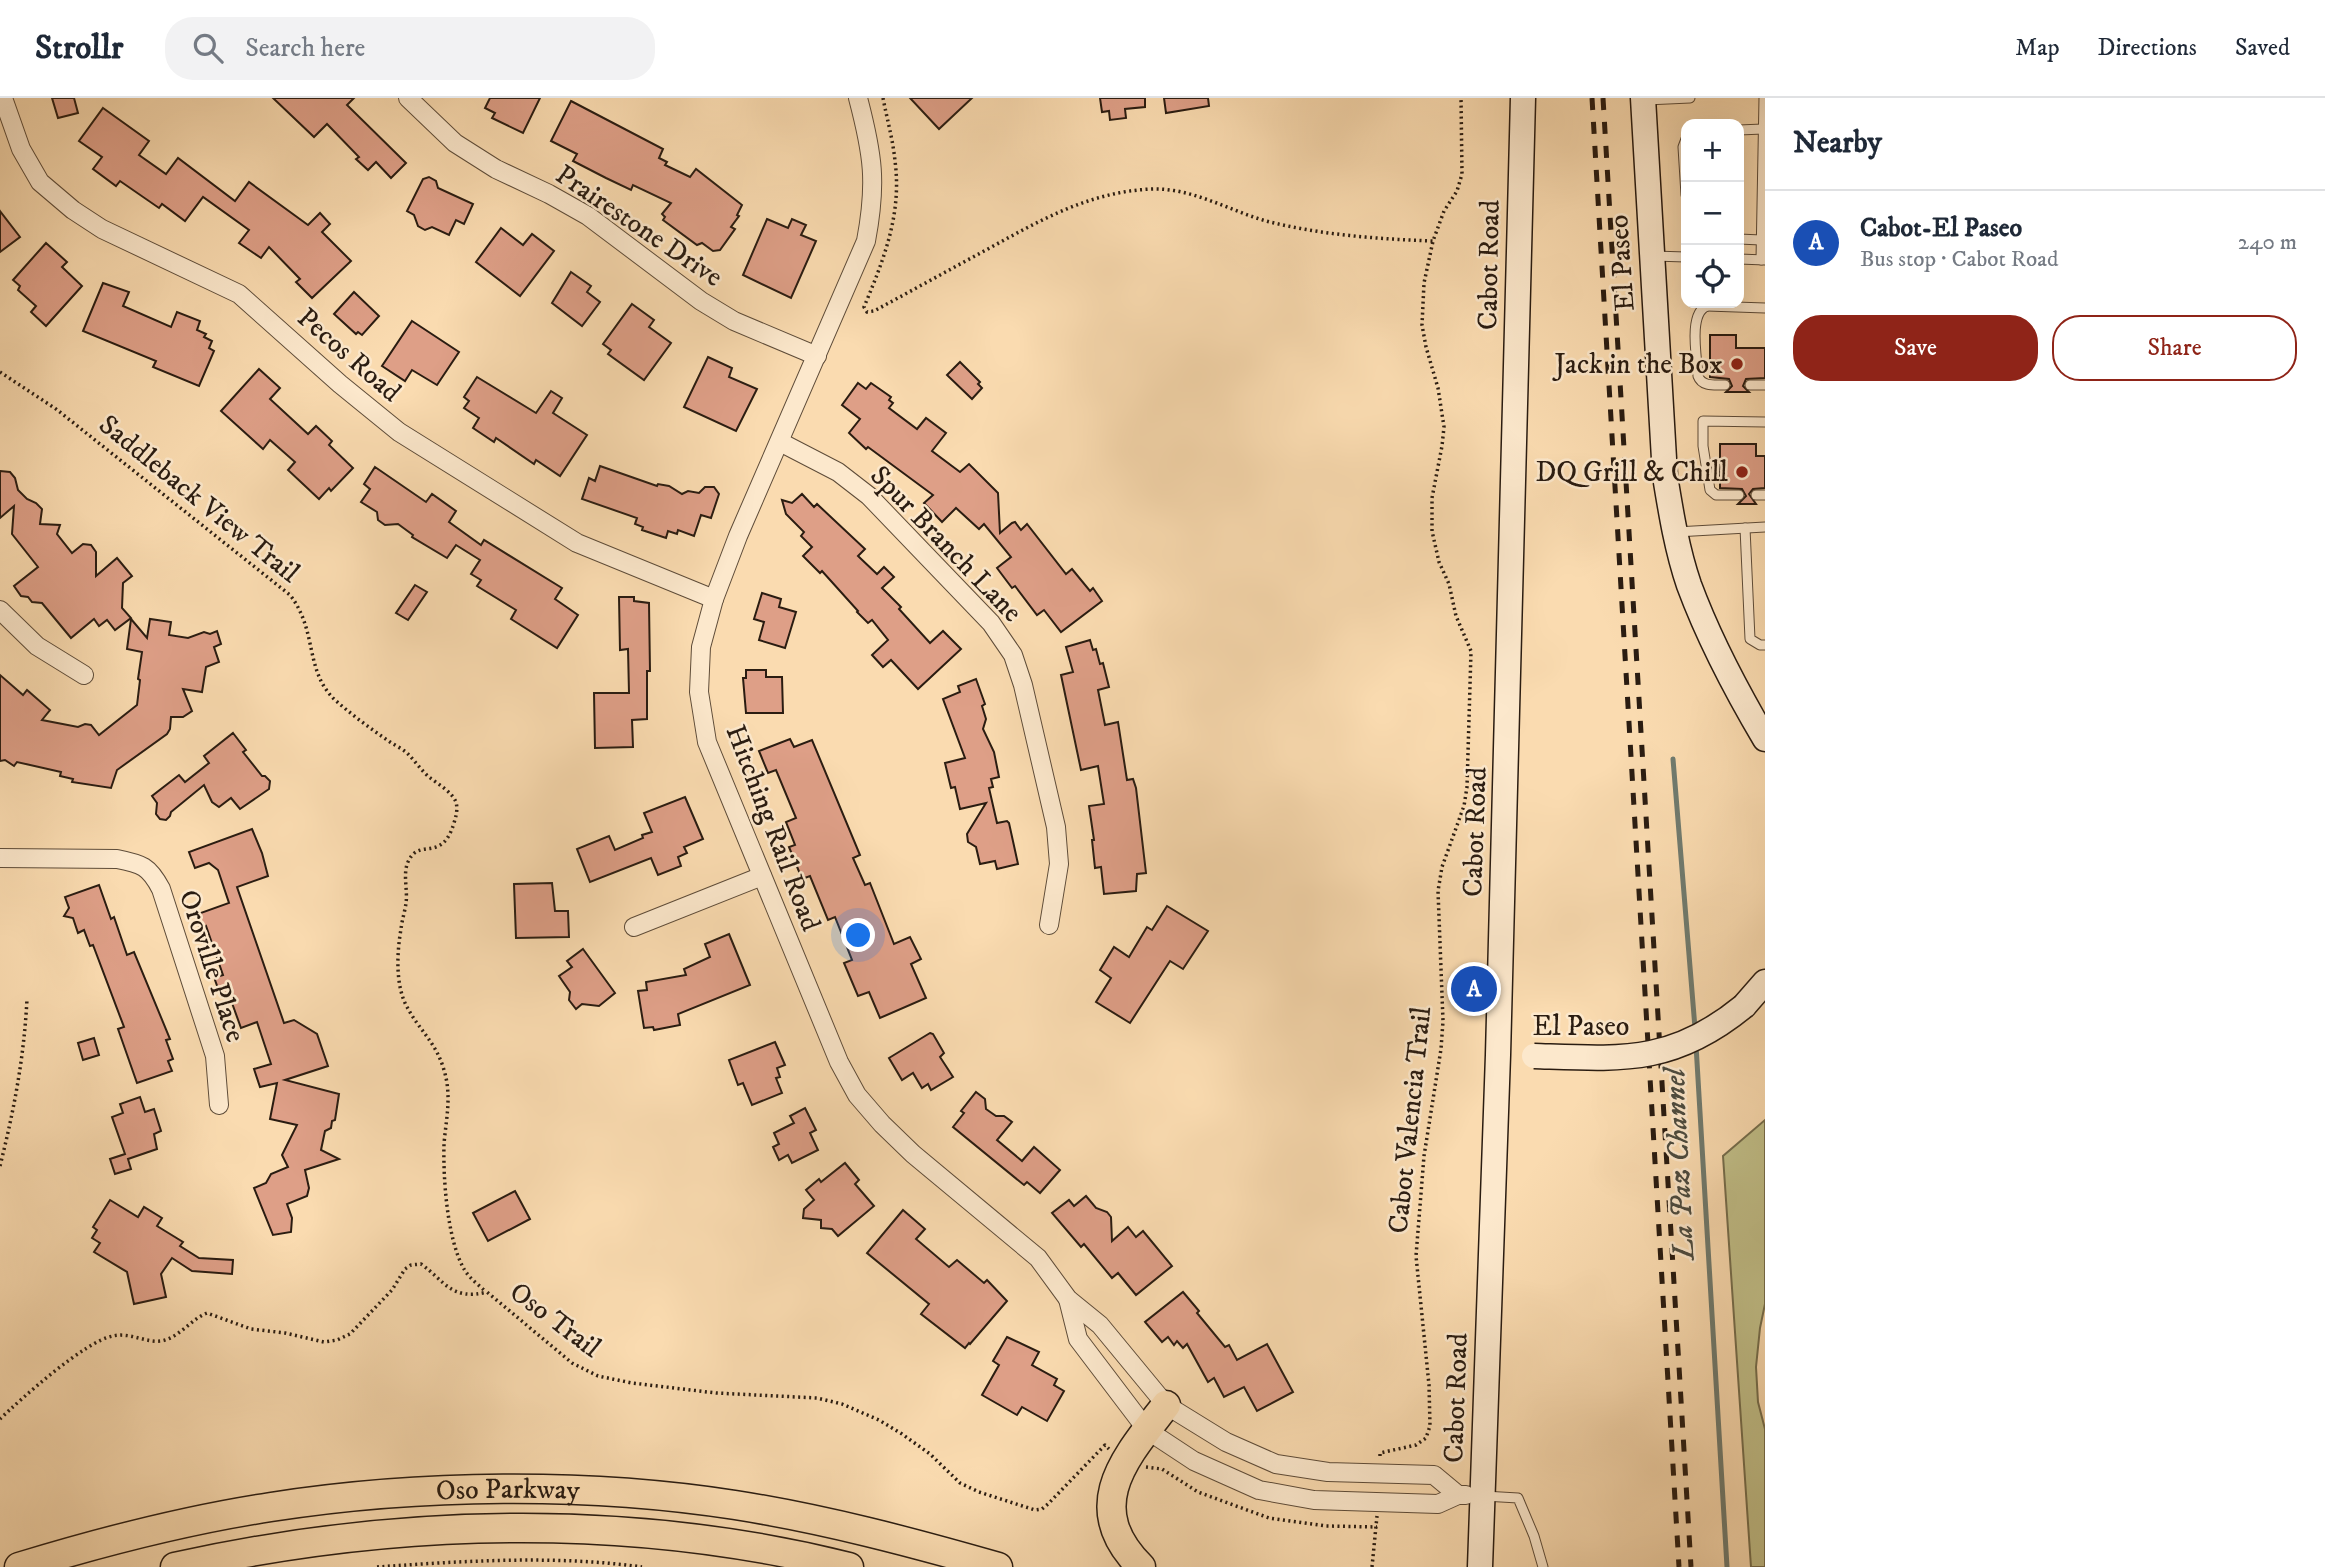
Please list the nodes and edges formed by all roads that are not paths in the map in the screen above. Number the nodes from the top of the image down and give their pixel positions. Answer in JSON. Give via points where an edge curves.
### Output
{"nodes":[{"id":1,"x":3,"y":98,"type":"edge"},
{"id":2,"x":408,"y":98,"type":"edge"},
{"id":3,"x":858,"y":98,"type":"edge"},
{"id":4,"x":1523,"y":98,"type":"edge"},
{"id":5,"x":1690,"y":98,"type":"edge"},
{"id":6,"x":1763,"y":98,"type":"edge"},
{"id":7,"x":1643,"y":99,"type":"edge"},
{"id":8,"x":1763,"y":129,"type":"junction"},
{"id":9,"x":1744,"y":130,"type":"edge"},
{"id":10,"x":1744,"y":239,"type":"edge"},
{"id":11,"x":1761,"y":240,"type":"junction"},
{"id":12,"x":1651,"y":256,"type":"junction"},
{"id":13,"x":1681,"y":257,"type":"edge"},
{"id":14,"x":1744,"y":259,"type":"edge"},
{"id":15,"x":1763,"y":260,"type":"edge"},
{"id":16,"x":1744,"y":307,"type":"edge"},
{"id":17,"x":1703,"y":308,"type":"edge"},
{"id":18,"x":1765,"y":308,"type":"edge"},
{"id":19,"x":817,"y":356,"type":"junction"},
{"id":20,"x":1725,"y":385,"type":"dead end"},
{"id":21,"x":1749,"y":385,"type":"dead end"},
{"id":22,"x":1765,"y":385,"type":"edge"},
{"id":23,"x":1765,"y":422,"type":"edge"},
{"id":24,"x":780,"y":442,"type":"junction"},
{"id":25,"x":1739,"y":495,"type":"dead end"},
{"id":26,"x":1765,"y":527,"type":"edge"},
{"id":27,"x":1745,"y":528,"type":"junction"},
{"id":28,"x":1674,"y":532,"type":"junction"},
{"id":29,"x":714,"y":599,"type":"junction"},
{"id":30,"x":0,"y":610,"type":"edge"},
{"id":31,"x":1765,"y":645,"type":"edge"},
{"id":32,"x":84,"y":675,"type":"dead end"},
{"id":33,"x":1765,"y":739,"type":"edge"},
{"id":34,"x":0,"y":858,"type":"edge"},
{"id":35,"x":762,"y":876,"type":"junction"},
{"id":36,"x":1049,"y":925,"type":"dead end"},
{"id":37,"x":634,"y":926,"type":"dead end"},
{"id":38,"x":1765,"y":982,"type":"edge"},
{"id":39,"x":1498,"y":1055,"type":"junction"},
{"id":40,"x":219,"y":1105,"type":"dead end"},
{"id":41,"x":1068,"y":1299,"type":"junction"},
{"id":42,"x":1166,"y":1405,"type":"junction"},
{"id":43,"x":1147,"y":1430,"type":"junction"},
{"id":44,"x":1458,"y":1495,"type":"junction"},
{"id":45,"x":1483,"y":1496,"type":"junction"},
{"id":46,"x":19,"y":1567,"type":"edge"},
{"id":47,"x":175,"y":1567,"type":"edge"},
{"id":48,"x":849,"y":1567,"type":"edge"},
{"id":49,"x":998,"y":1567,"type":"edge"},
{"id":50,"x":1141,"y":1567,"type":"edge"},
{"id":51,"x":1480,"y":1567,"type":"edge"},
{"id":52,"x":1543,"y":1567,"type":"edge"}],
"edges":[{"from":1,"to":29,"type":"street","name":"Pecos Road","via":[[21,149],[40,182],[72,211],[239,294],[399,432],[578,543]]},
{"from":2,"to":19,"type":"street","name":"Prairestone Drive","via":[[455,143],[587,216],[701,301],[734,321]]},
{"from":3,"to":19,"type":"street","name":"Hitching Rail Road","via":[[869,140],[873,205],[866,241]]},
{"from":4,"to":39,"type":"main road","name":"Cabot Road"},
{"from":5,"to":7,"type":"lane"},
{"from":6,"to":8,"type":"lane"},
{"from":7,"to":12,"type":"main road","name":"El Paseo"},
{"from":8,"to":9,"type":"lane"},
{"from":8,"to":11,"type":"lane"},
{"from":10,"to":11,"type":"lane"},
{"from":11,"to":15,"type":"lane"},
{"from":12,"to":13,"type":"lane"},
{"from":12,"to":28,"type":"main road","name":"El Paseo","via":[[1665,476]]},
{"from":14,"to":15,"type":"lane"},
{"from":16,"to":18,"type":"lane"},
{"from":17,"to":20,"type":"lane","via":[[1696,324],[1699,380]]},
{"from":19,"to":24,"type":"street","name":"Hitching Rail Road"},
{"from":21,"to":22,"type":"lane"},
{"from":23,"to":25,"type":"lane","via":[[1703,421],[1710,490],[1716,495]]},
{"from":24,"to":29,"type":"street","name":"Hitching Rail Road"},
{"from":24,"to":36,"type":"street","name":"Spur Branch Lane","via":[[838,472],[869,496],[991,623],[1013,655],[1056,827],[1059,864]]},
{"from":26,"to":27,"type":"lane"},
{"from":27,"to":28,"type":"lane"},
{"from":27,"to":31,"type":"lane","via":[[1750,639]]},
{"from":28,"to":33,"type":"main road","name":"El Paseo","via":[[1708,632]]},
{"from":29,"to":35,"type":"street","name":"Hitching Rail Road","via":[[701,647],[699,692],[707,743]]},
{"from":30,"to":32,"type":"street","via":[[37,646]]},
{"from":34,"to":40,"type":"street","name":"Oroville Place","via":[[117,859],[152,872],[215,1056]]},
{"from":35,"to":37,"type":"street"},
{"from":35,"to":41,"type":"street","name":"Hitching Rail Road","via":[[857,1095],[913,1154],[1038,1258]]},
{"from":38,"to":39,"type":"main road","name":"El Paseo","bridge":true,"via":[[1725,1021],[1681,1045],[1614,1059]]},
{"from":39,"to":45,"type":"main road","name":"Cabot Road"},
{"from":41,"to":42,"type":"street","name":"Hitching Rail Road","via":[[1100,1325]]},
{"from":41,"to":43,"type":"street","name":"Hitching Rail Road","via":[[1078,1339]]},
{"from":42,"to":43,"type":"main road"},
{"from":42,"to":44,"type":"street","name":"Hitching Rail Road","via":[[1226,1443],[1276,1464],[1328,1472],[1434,1475]]},
{"from":43,"to":44,"type":"street","name":"Hitching Rail Road","via":[[1194,1461],[1259,1490],[1314,1500],[1438,1504]]},
{"from":43,"to":50,"type":"main road","via":[[1124,1460],[1112,1492],[1115,1525]]},
{"from":44,"to":45,"type":"street","name":"Hitching Rail Road"},
{"from":45,"to":51,"type":"main road","name":"Cabot Road"},
{"from":45,"to":52,"type":"lane","via":[[1518,1498]]},
{"from":46,"to":49,"type":"main road","name":"Oso Parkway","via":[[143,1532],[271,1507],[410,1492],[533,1490],[734,1505],[925,1545]]},
{"from":47,"to":48,"type":"main road","name":"Oso Parkway","via":[[319,1540],[529,1529],[682,1538]]}]}
